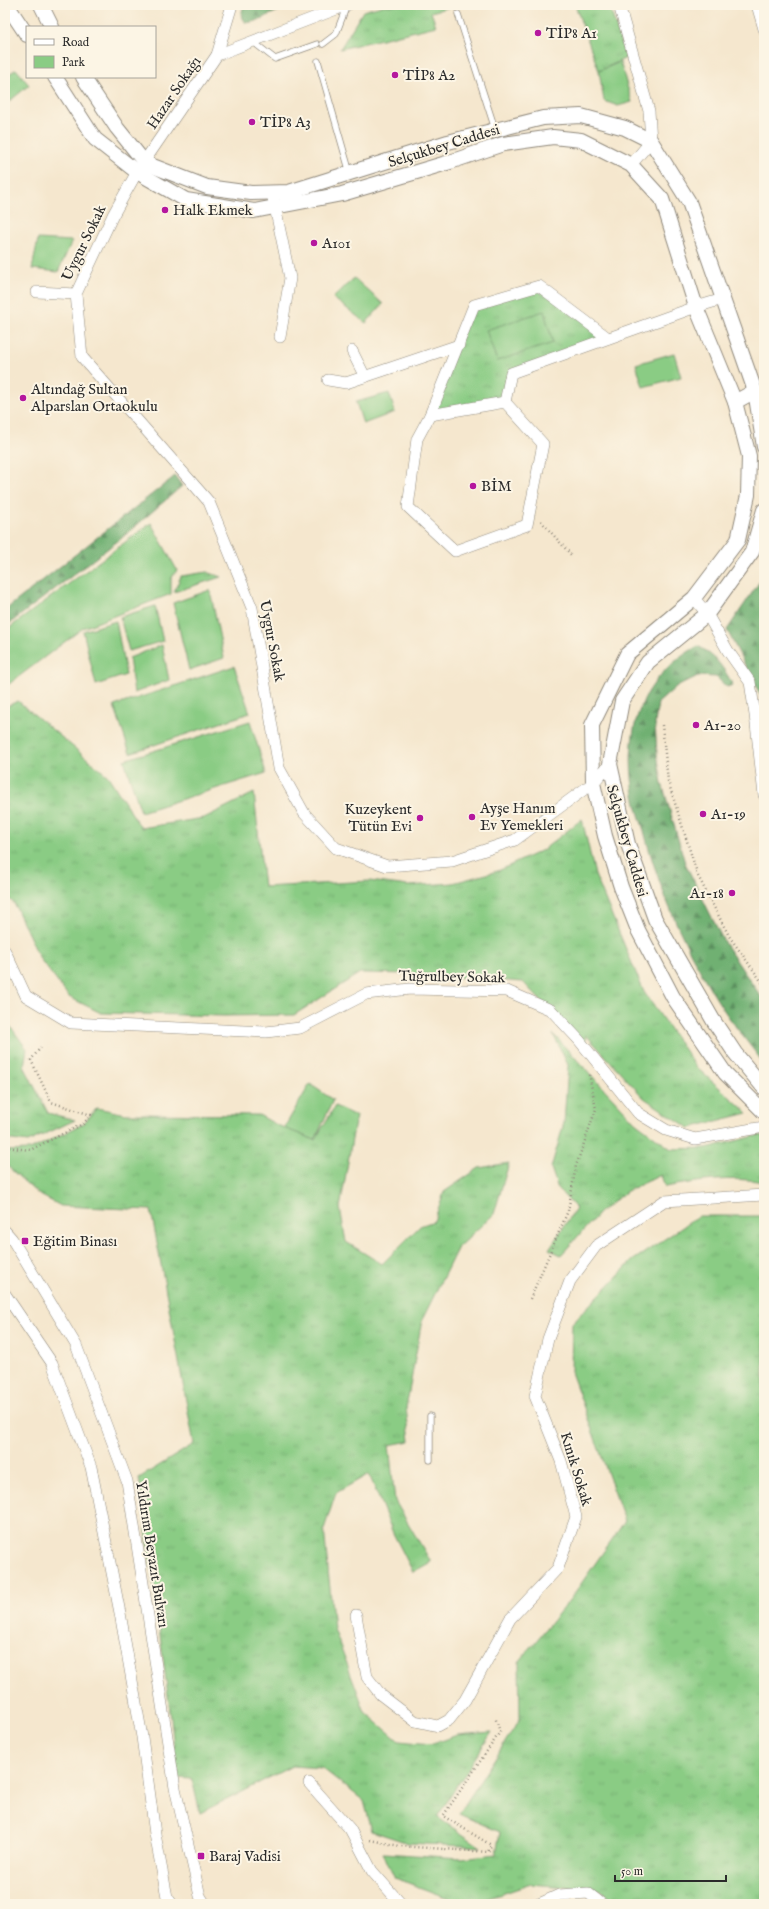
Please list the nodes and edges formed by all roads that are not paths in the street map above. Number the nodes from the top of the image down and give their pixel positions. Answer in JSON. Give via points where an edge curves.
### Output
{"nodes":[{"id":1,"x":7,"y":5,"type":"edge"},
{"id":2,"x":41,"y":5,"type":"edge"},
{"id":3,"x":232,"y":5,"type":"edge"},
{"id":4,"x":347,"y":5,"type":"edge"},
{"id":5,"x":619,"y":5,"type":"edge"},
{"id":6,"x":757,"y":5,"type":"edge"},
{"id":7,"x":458,"y":14,"type":"dead end"},
{"id":8,"x":52,"y":26,"type":"edge"},
{"id":9,"x":764,"y":29,"type":"edge"},
{"id":10,"x":26,"y":34,"type":"edge"},
{"id":11,"x":252,"y":41,"type":"junction"},
{"id":12,"x":217,"y":55,"type":"junction"},
{"id":13,"x":318,"y":61,"type":"dead end"},
{"id":14,"x":56,"y":78,"type":"edge"},
{"id":15,"x":85,"y":78,"type":"edge"},
{"id":16,"x":495,"y":130,"type":"junction"},
{"id":17,"x":651,"y":141,"type":"junction"},
{"id":18,"x":630,"y":165,"type":"junction"},
{"id":19,"x":141,"y":168,"type":"junction"},
{"id":20,"x":350,"y":173,"type":"junction"},
{"id":21,"x":272,"y":193,"type":"junction"},
{"id":22,"x":274,"y":207,"type":"junction"},
{"id":23,"x":37,"y":292,"type":"dead end"},
{"id":24,"x":76,"y":294,"type":"junction"},
{"id":25,"x":722,"y":299,"type":"junction"},
{"id":26,"x":696,"y":307,"type":"junction"},
{"id":27,"x":280,"y":337,"type":"dead end"},
{"id":28,"x":608,"y":338,"type":"junction"},
{"id":29,"x":459,"y":345,"type":"junction"},
{"id":30,"x":352,"y":351,"type":"dead end"},
{"id":31,"x":365,"y":377,"type":"junction"},
{"id":32,"x":328,"y":380,"type":"dead end"},
{"id":33,"x":759,"y":391,"type":"edge"},
{"id":34,"x":505,"y":402,"type":"junction"},
{"id":35,"x":735,"y":402,"type":"junction"},
{"id":36,"x":430,"y":415,"type":"junction"},
{"id":37,"x":764,"y":447,"type":"edge"},
{"id":38,"x":764,"y":510,"type":"edge"},
{"id":39,"x":694,"y":598,"type":"junction"},
{"id":40,"x":707,"y":614,"type":"junction"},
{"id":41,"x":610,"y":764,"type":"junction"},
{"id":42,"x":593,"y":783,"type":"junction"},
{"id":43,"x":764,"y":795,"type":"edge"},
{"id":44,"x":5,"y":951,"type":"edge"},
{"id":45,"x":764,"y":1088,"type":"edge"},
{"id":46,"x":764,"y":1112,"type":"edge"},
{"id":47,"x":764,"y":1127,"type":"edge"},
{"id":48,"x":764,"y":1195,"type":"edge"},
{"id":49,"x":5,"y":1231,"type":"edge"},
{"id":50,"x":5,"y":1294,"type":"edge"},
{"id":51,"x":430,"y":1416,"type":"dead end"},
{"id":52,"x":430,"y":1460,"type":"dead end"},
{"id":53,"x":356,"y":1614,"type":"dead end"},
{"id":54,"x":309,"y":1783,"type":"dead end"},
{"id":55,"x":172,"y":1904,"type":"edge"},
{"id":56,"x":204,"y":1904,"type":"edge"},
{"id":57,"x":401,"y":1904,"type":"edge"},
{"id":58,"x":538,"y":1904,"type":"edge"},
{"id":59,"x":602,"y":1904,"type":"edge"}],
"edges":[{"from":1,"to":10,"type":"street"},
{"from":2,"to":8,"type":"street"},
{"from":3,"to":12,"type":"street"},
{"from":4,"to":11,"type":"street","name":"Hazar Sokağı"},
{"from":4,"to":11,"type":"lane","via":[[336,34],[320,44],[274,59]]},
{"from":5,"to":17,"type":"street","via":[[649,111]]},
{"from":6,"to":9,"type":"street"},
{"from":7,"to":16,"type":"lane"},
{"from":11,"to":12,"type":"street","name":"Hazar Sokağı"},
{"from":12,"to":19,"type":"street","name":"Hazar Sokağı"},
{"from":13,"to":20,"type":"lane"},
{"from":14,"to":19,"type":"street","name":"Selçukbey Caddesi","via":[[95,139]]},
{"from":15,"to":19,"type":"street","name":"Selçukbey Caddesi"},
{"from":16,"to":17,"type":"street","name":"Selçukbey Caddesi","via":[[543,118],[581,116],[625,128]]},
{"from":16,"to":20,"type":"street","name":"Selçukbey Caddesi"},
{"from":17,"to":18,"type":"street"},
{"from":17,"to":25,"type":"street","via":[[689,202]]},
{"from":18,"to":22,"type":"street","name":"Selçukbey Caddesi","via":[[581,140],[552,137],[503,144],[342,194]]},
{"from":18,"to":26,"type":"street","name":"Selçukbey Caddesi","via":[[662,200]]},
{"from":19,"to":21,"type":"street","name":"Selçukbey Caddesi","via":[[208,187]]},
{"from":19,"to":22,"type":"street","name":"Selçukbey Caddesi","via":[[186,200],[254,211]]},
{"from":19,"to":24,"type":"street","name":"Uygur Sokak","via":[[113,215]]},
{"from":20,"to":21,"type":"street","name":"Selçukbey Caddesi","via":[[289,192]]},
{"from":21,"to":22,"type":"street"},
{"from":22,"to":27,"type":"street","via":[[290,278]]},
{"from":23,"to":24,"type":"street"},
{"from":24,"to":42,"type":"street","name":"Uygur Sokak","via":[[82,357],[209,502],[252,608],[279,768],[304,813],[336,848],[387,866],[452,861],[515,840]]},
{"from":25,"to":26,"type":"street"},
{"from":25,"to":33,"type":"street"},
{"from":26,"to":28,"type":"street"},
{"from":26,"to":35,"type":"street","name":"Selçukbey Caddesi"},
{"from":28,"to":29,"type":"street","via":[[539,286],[474,305]]},
{"from":28,"to":34,"type":"street","via":[[511,373]]},
{"from":29,"to":31,"type":"street"},
{"from":29,"to":36,"type":"street"},
{"from":30,"to":31,"type":"street"},
{"from":31,"to":32,"type":"street","via":[[346,383]]},
{"from":33,"to":35,"type":"street"},
{"from":33,"to":37,"type":"street"},
{"from":34,"to":36,"type":"street"},
{"from":34,"to":36,"type":"street","via":[[543,444],[526,525],[455,551],[408,507],[417,439]]},
{"from":35,"to":39,"type":"street","name":"Selçukbey Caddesi","via":[[750,456],[748,495],[738,540]]},
{"from":38,"to":40,"type":"street","name":"Selçukbey Caddesi","via":[[752,552]]},
{"from":39,"to":40,"type":"street"},
{"from":39,"to":42,"type":"street","name":"Selçukbey Caddesi","via":[[627,654],[592,725]]},
{"from":40,"to":41,"type":"street","name":"Selçukbey Caddesi","via":[[648,662],[622,701]]},
{"from":40,"to":43,"type":"street","via":[[728,651],[750,682]]},
{"from":41,"to":42,"type":"street","name":"Uygur Sokak"},
{"from":41,"to":45,"type":"street","name":"Selçukbey Caddesi","via":[[628,844],[655,920],[713,1020],[735,1053]]},
{"from":42,"to":46,"type":"street","name":"Selçukbey Caddesi","via":[[605,836],[621,887],[642,937],[674,997],[725,1073]]},
{"from":44,"to":47,"type":"street","name":"Tuğrulbey Sokak","via":[[26,996],[71,1023],[266,1032],[300,1028],[366,994],[410,988],[507,992],[550,1010],[584,1046],[638,1114],[666,1130],[695,1139]]},
{"from":48,"to":53,"type":"street","name":"Kınık Sokak","via":[[664,1201],[596,1246],[570,1281],[548,1339],[535,1396],[560,1460],[576,1517],[558,1568],[510,1619],[465,1700],[449,1720],[438,1726],[415,1721],[381,1695],[367,1677]]},
{"from":49,"to":56,"type":"street","name":"Yıldırım Beyazıt Bulvarı","via":[[76,1345],[127,1481],[175,1788]]},
{"from":50,"to":55,"type":"street","via":[[52,1363],[91,1467],[142,1737],[155,1834],[168,1897]]},
{"from":51,"to":52,"type":"lane"},
{"from":54,"to":57,"type":"street","via":[[350,1829],[372,1871]]},
{"from":58,"to":59,"type":"street","via":[[559,1895],[588,1893]]}]}
